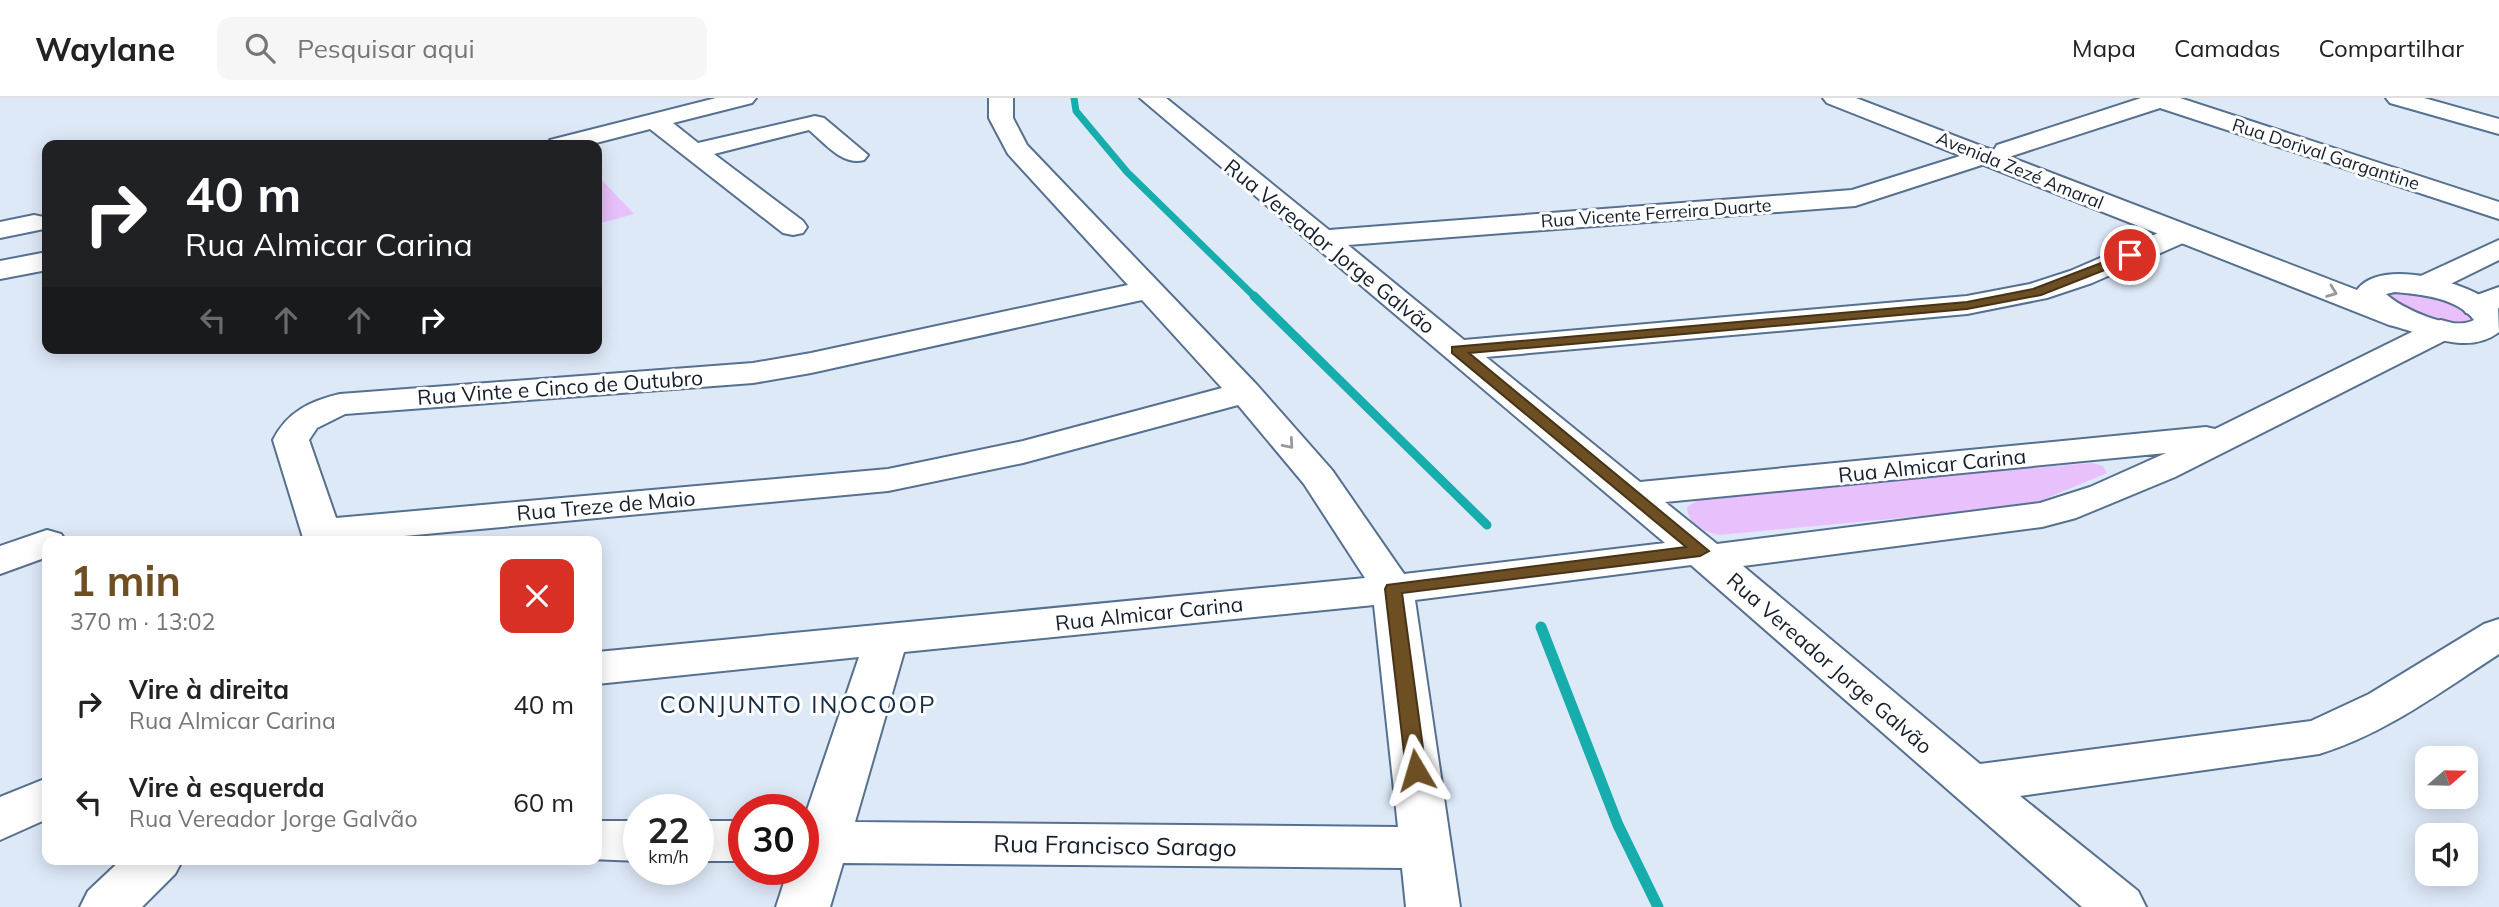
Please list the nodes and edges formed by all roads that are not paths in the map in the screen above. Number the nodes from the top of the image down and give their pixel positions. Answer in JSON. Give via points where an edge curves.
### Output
{"nodes":[{"id":1,"x":744,"y":98,"type":"edge"},
{"id":2,"x":1001,"y":98,"type":"edge"},
{"id":3,"x":1152,"y":98,"type":"edge"},
{"id":4,"x":1835,"y":98,"type":"edge"},
{"id":5,"x":1870,"y":98,"type":"edge"},
{"id":6,"x":2400,"y":98,"type":"edge"},
{"id":7,"x":2160,"y":99,"type":"edge"},
{"id":8,"x":654,"y":121,"type":"junction"},
{"id":9,"x":2499,"y":127,"type":"edge"},
{"id":10,"x":579,"y":140,"type":"edge"},
{"id":11,"x":696,"y":151,"type":"junction"},
{"id":12,"x":1995,"y":153,"type":"junction"},
{"id":13,"x":855,"y":155,"type":"dead end"},
{"id":14,"x":2499,"y":211,"type":"edge"},
{"id":15,"x":34,"y":223,"type":"dead end"},
{"id":16,"x":793,"y":227,"type":"dead end"},
{"id":17,"x":0,"y":230,"type":"edge"},
{"id":18,"x":2180,"y":234,"type":"junction"},
{"id":19,"x":1321,"y":239,"type":"junction"},
{"id":20,"x":2499,"y":249,"type":"edge"},
{"id":21,"x":42,"y":262,"type":"edge"},
{"id":22,"x":0,"y":270,"type":"edge"},
{"id":23,"x":2388,"y":284,"type":"junction"},
{"id":24,"x":2423,"y":286,"type":"junction"},
{"id":25,"x":1149,"y":289,"type":"junction"},
{"id":26,"x":2400,"y":318,"type":"junction"},
{"id":27,"x":2492,"y":323,"type":"edge"},
{"id":28,"x":2448,"y":331,"type":"junction"},
{"id":29,"x":1457,"y":350,"type":"junction"},
{"id":30,"x":1245,"y":392,"type":"junction"},
{"id":31,"x":2232,"y":435,"type":"junction"},
{"id":32,"x":1632,"y":494,"type":"junction"},
{"id":33,"x":324,"y":536,"type":"edge"},
{"id":34,"x":42,"y":545,"type":"edge"},
{"id":35,"x":1705,"y":554,"type":"junction"},
{"id":36,"x":0,"y":561,"type":"edge"},
{"id":37,"x":1393,"y":589,"type":"junction"},
{"id":38,"x":2499,"y":634,"type":"edge"},
{"id":39,"x":886,"y":640,"type":"junction"},
{"id":40,"x":602,"y":667,"type":"edge"},
{"id":41,"x":1971,"y":784,"type":"junction"},
{"id":42,"x":42,"y":799,"type":"edge"},
{"id":43,"x":0,"y":820,"type":"edge"},
{"id":44,"x":819,"y":825,"type":"edge"},
{"id":45,"x":602,"y":841,"type":"edge"},
{"id":46,"x":623,"y":841,"type":"edge"},
{"id":47,"x":819,"y":842,"type":"edge"},
{"id":48,"x":1426,"y":848,"type":"junction"},
{"id":49,"x":151,"y":865,"type":"edge"},
{"id":50,"x":806,"y":885,"type":"edge"},
{"id":51,"x":2122,"y":906,"type":"edge"},
{"id":52,"x":107,"y":907,"type":"edge"},
{"id":53,"x":803,"y":907,"type":"edge"},
{"id":54,"x":1433,"y":907,"type":"edge"}],
"edges":[{"from":1,"to":8,"type":"street"},
{"from":2,"to":25,"type":"street","via":[[1005,128],[1017,149]]},
{"from":3,"to":19,"type":"street","name":"Rua Vereador Jorge Galvão"},
{"from":4,"to":12,"type":"street","name":"Avenida Zezé Amaral"},
{"from":5,"to":12,"type":"street","name":"Avenida Zezé Amaral"},
{"from":6,"to":9,"type":"street"},
{"from":7,"to":12,"type":"street","name":"Rua Vicente Ferreira Duarte"},
{"from":7,"to":14,"type":"street","name":"Rua Dorival Gargantine"},
{"from":8,"to":10,"type":"street"},
{"from":8,"to":11,"type":"street"},
{"from":11,"to":13,"type":"street","via":[[815,123]]},
{"from":11,"to":16,"type":"street"},
{"from":12,"to":18,"type":"street","name":"Avenida Zezé Amaral"},
{"from":12,"to":19,"type":"street","name":"Rua Vicente Ferreira Duarte","via":[[1855,198]]},
{"from":12,"to":23,"type":"street","name":"Avenida Zezé Amaral","via":[[2292,258]]},
{"from":15,"to":17,"type":"street"},
{"from":18,"to":26,"type":"street","name":"Avenida Zezé Amaral","one_way":true},
{"from":18,"to":29,"type":"street","via":[[2081,277],[1967,306]]},
{"from":19,"to":29,"type":"street","name":"Rua Vereador Jorge Galvão"},
{"from":20,"to":24,"type":"street"},
{"from":21,"to":22,"type":"street"},
{"from":23,"to":24,"type":"street","name":"Avenida Zezé Amaral"},
{"from":23,"to":26,"type":"street","name":"Avenida Zezé Amaral","via":[[2370,293]]},
{"from":24,"to":27,"type":"street","name":"Avenida Zezé Amaral"},
{"from":25,"to":30,"type":"street"},
{"from":25,"to":33,"type":"street","name":"Rua Vinte e Cinco de Outubro","via":[[752,373],[340,404],[295,428],[291,440]]},
{"from":26,"to":28,"type":"street","name":"Avenida Zezé Amaral"},
{"from":27,"to":28,"type":"street","name":"Avenida Zezé Amaral"},
{"from":28,"to":31,"type":"street","name":"Rua Almicar Carina"},
{"from":29,"to":32,"type":"street","name":"Rua Vereador Jorge Galvão"},
{"from":30,"to":33,"type":"street","name":"Rua Treze de Maio","via":[[1058,443],[888,480]]},
{"from":30,"to":37,"type":"street","one_way":true,"via":[[1319,478]]},
{"from":31,"to":32,"type":"street","name":"Rua Almicar Carina"},
{"from":31,"to":35,"type":"street","name":"Rua Almicar Carina","via":[[2113,492],[2042,516]]},
{"from":32,"to":35,"type":"street","name":"Rua Vereador Jorge Galvão"},
{"from":34,"to":36,"type":"street"},
{"from":35,"to":37,"type":"street","name":"Rua Almicar Carina"},
{"from":35,"to":41,"type":"street","name":"Rua Vereador Jorge Galvão"},
{"from":37,"to":39,"type":"street","name":"Rua Almicar Carina"},
{"from":37,"to":48,"type":"street"},
{"from":38,"to":41,"type":"street","via":[[2385,706],[2319,737]]},
{"from":39,"to":40,"type":"street","name":"Rua Almicar Carina"},
{"from":39,"to":44,"type":"street"},
{"from":41,"to":51,"type":"street","name":"Rua Vereador Jorge Galvão"},
{"from":42,"to":43,"type":"street"},
{"from":45,"to":46,"type":"street"},
{"from":47,"to":48,"type":"street","name":"Rua Francisco Sarago"},
{"from":48,"to":54,"type":"street"},
{"from":49,"to":52,"type":"street"},
{"from":50,"to":53,"type":"street"}]}
